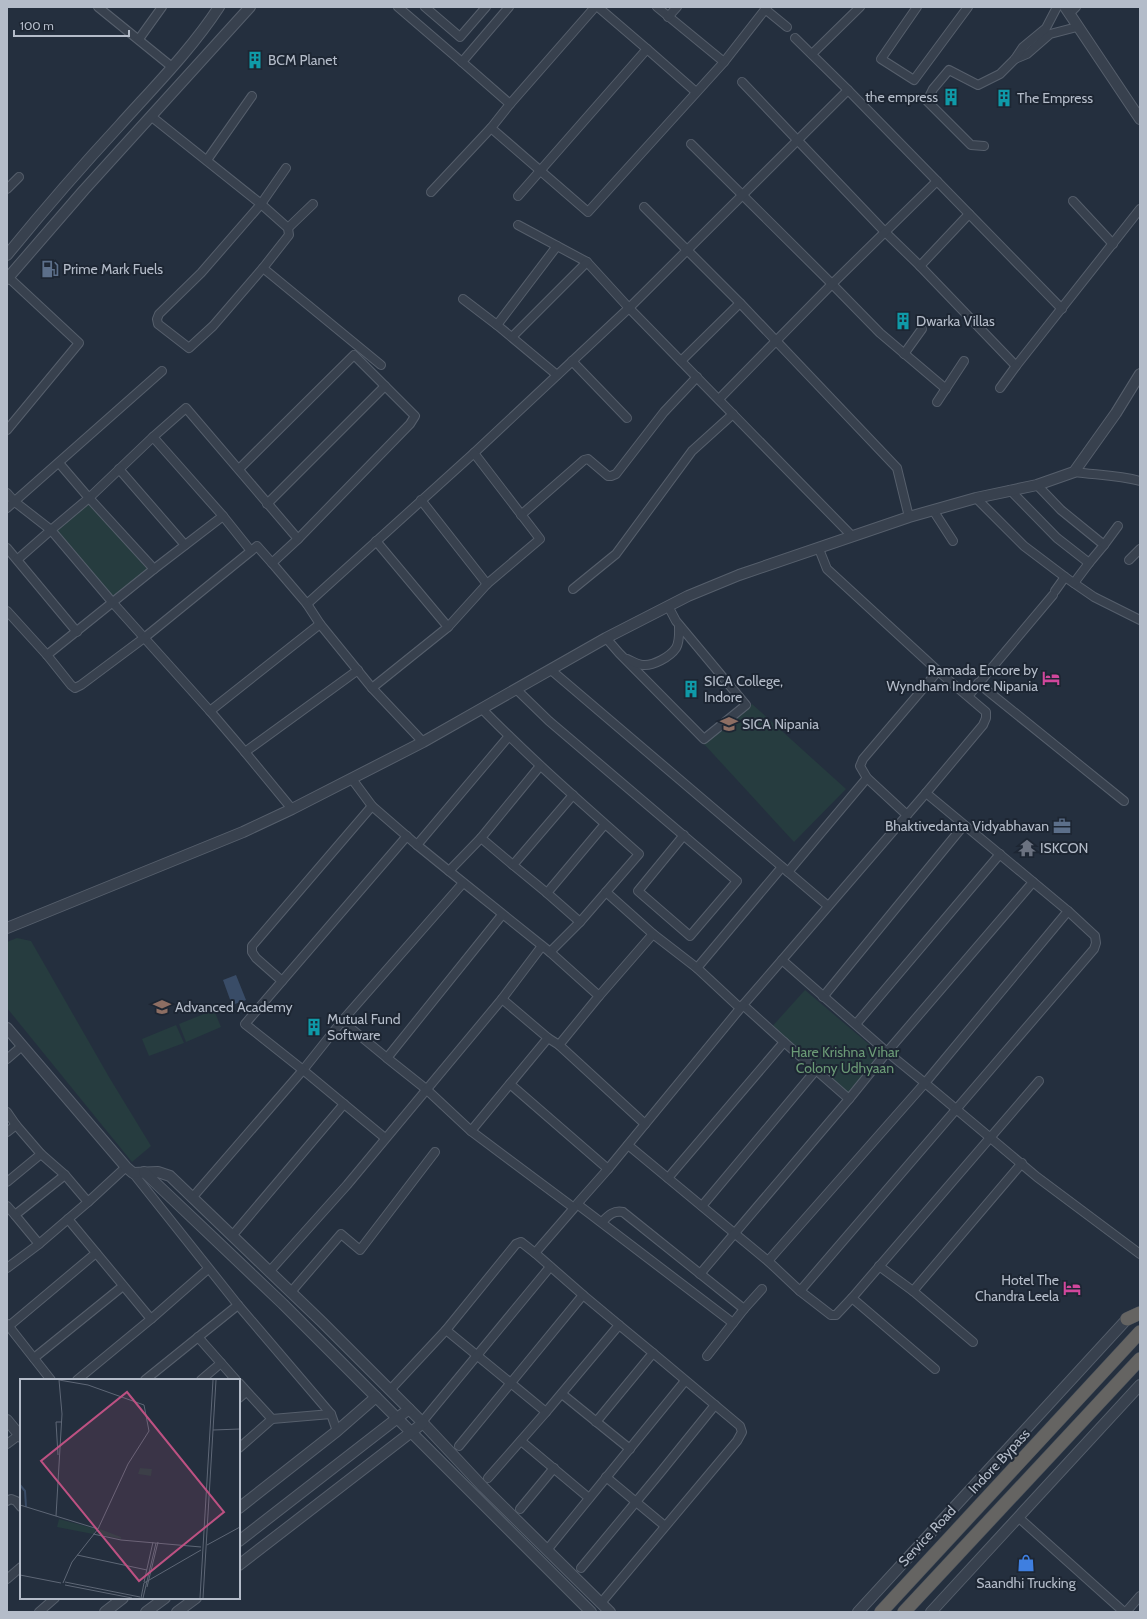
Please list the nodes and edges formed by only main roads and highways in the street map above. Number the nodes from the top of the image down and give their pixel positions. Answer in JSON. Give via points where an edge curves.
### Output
{"nodes":[{"id":1,"x":1140,"y":1313,"type":"edge"},
{"id":2,"x":1127,"y":1319,"type":"road end"},
{"id":3,"x":1140,"y":1332,"type":"edge"},
{"id":4,"x":1140,"y":1360,"type":"edge"},
{"id":5,"x":881,"y":1612,"type":"edge"},
{"id":6,"x":904,"y":1612,"type":"edge"}],
"edges":[{"from":1,"to":2,"type":"highway"},
{"from":3,"to":5,"type":"highway","name":"Indore Bypass"},
{"from":4,"to":6,"type":"highway"}]}
